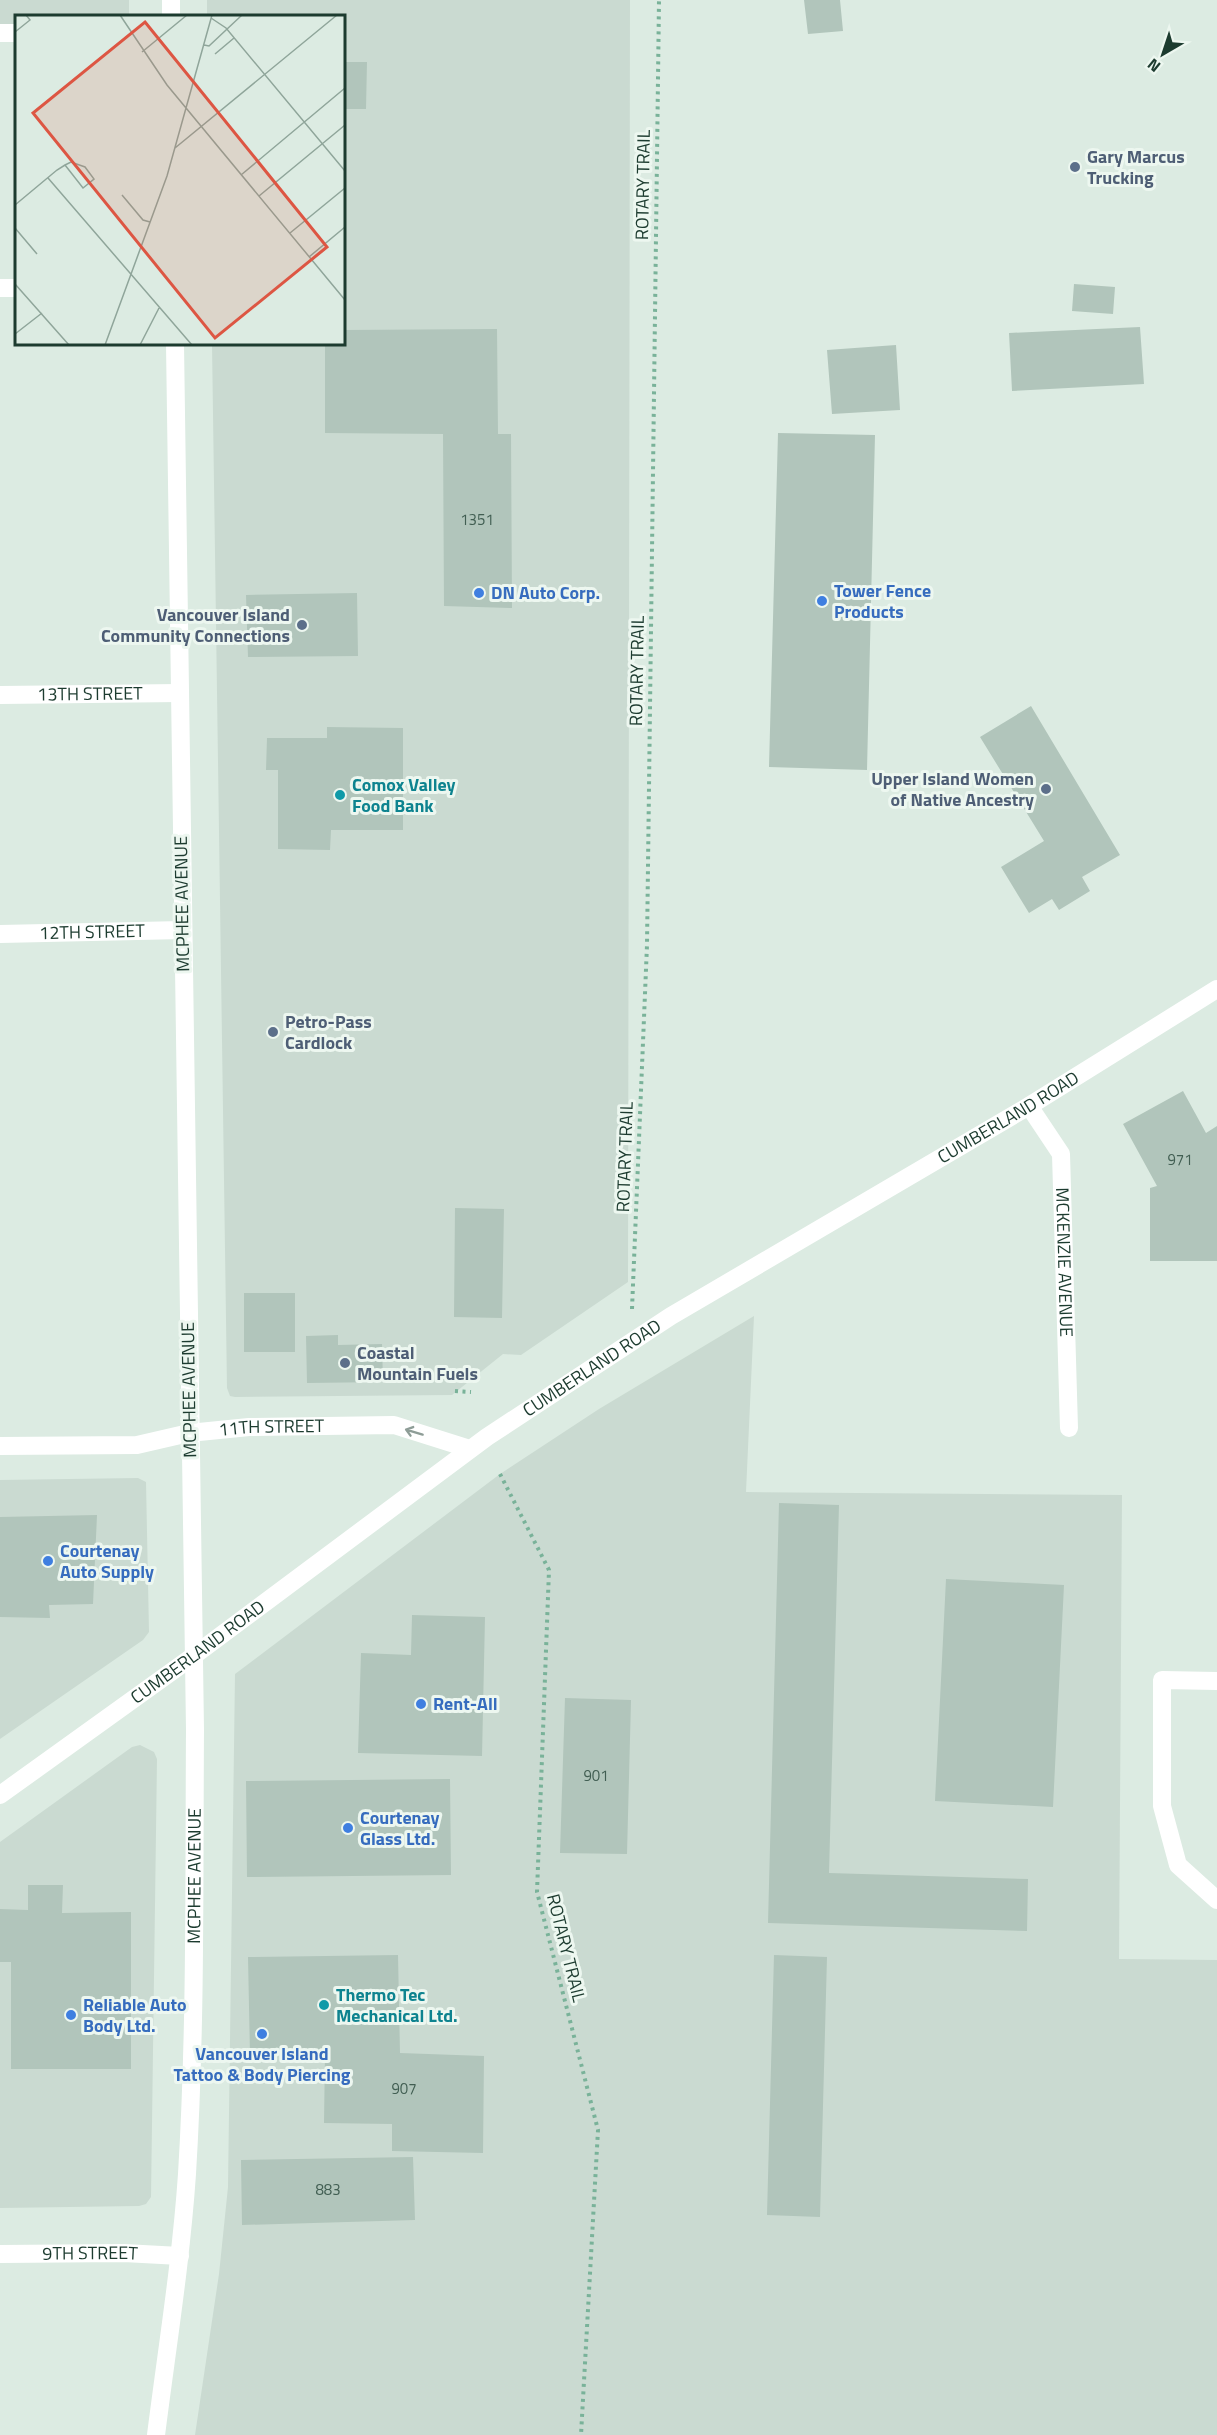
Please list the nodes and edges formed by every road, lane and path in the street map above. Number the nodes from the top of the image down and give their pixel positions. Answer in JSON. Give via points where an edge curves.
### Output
{"nodes":[{"id":1,"x":659,"y":0,"type":"edge"},
{"id":2,"x":175,"y":345,"type":"edge"},
{"id":3,"x":180,"y":693,"type":"junction"},
{"id":4,"x":0,"y":695,"type":"edge"},
{"id":5,"x":183,"y":930,"type":"junction"},
{"id":6,"x":0,"y":934,"type":"edge"},
{"id":7,"x":1217,"y":989,"type":"edge"},
{"id":8,"x":1029,"y":1106,"type":"junction"},
{"id":9,"x":631,"y":1343,"type":"junction"},
{"id":10,"x":455,"y":1391,"type":"dead end"},
{"id":11,"x":471,"y":1392,"type":"dead end"},
{"id":12,"x":1069,"y":1428,"type":"dead end"},
{"id":13,"x":189,"y":1433,"type":"junction"},
{"id":14,"x":0,"y":1446,"type":"edge"},
{"id":15,"x":470,"y":1449,"type":"junction"},
{"id":16,"x":500,"y":1474,"type":"dead end"},
{"id":17,"x":192,"y":1657,"type":"junction"},
{"id":18,"x":1217,"y":1681,"type":"edge"},
{"id":19,"x":0,"y":1794,"type":"edge"},
{"id":20,"x":1217,"y":1900,"type":"edge"},
{"id":21,"x":0,"y":2254,"type":"edge"},
{"id":22,"x":180,"y":2256,"type":"junction"},
{"id":23,"x":156,"y":2435,"type":"edge"},
{"id":24,"x":581,"y":2435,"type":"edge"}],
"edges":[{"from":1,"to":9,"type":"path","name":"ROTARY TRAIL","via":[[647,945]]},
{"from":2,"to":3,"type":"street","name":"MCPHEE AVENUE"},
{"from":3,"to":4,"type":"street","name":"13TH STREET"},
{"from":3,"to":5,"type":"street","name":"MCPHEE AVENUE"},
{"from":5,"to":6,"type":"street","name":"12TH STREET"},
{"from":5,"to":13,"type":"street","name":"MCPHEE AVENUE"},
{"from":7,"to":8,"type":"street","name":"CUMBERLAND ROAD"},
{"from":8,"to":9,"type":"street","name":"CUMBERLAND ROAD"},
{"from":8,"to":12,"type":"street","name":"MCKENZIE AVENUE","via":[[1061,1154]]},
{"from":9,"to":15,"type":"street","name":"CUMBERLAND ROAD"},
{"from":10,"to":11,"type":"path"},
{"from":13,"to":14,"type":"street","name":"11TH STREET","via":[[137,1445]]},
{"from":15,"to":13,"type":"street","name":"11TH STREET","one_way":true,"via":[[394,1425],[249,1427]]},
{"from":13,"to":17,"type":"street","name":"MCPHEE AVENUE"},
{"from":15,"to":17,"type":"street","name":"CUMBERLAND ROAD"},
{"from":16,"to":24,"type":"path","name":"ROTARY TRAIL","via":[[549,1570],[537,1892],[598,2130]]},
{"from":17,"to":19,"type":"street","name":"CUMBERLAND ROAD"},
{"from":17,"to":22,"type":"street","name":"MCPHEE AVENUE","via":[[194,1909],[187,2173]]},
{"from":18,"to":20,"type":"street","via":[[1162,1680],[1162,1806],[1178,1865]]},
{"from":21,"to":22,"type":"street","name":"9TH STREET"},
{"from":22,"to":23,"type":"street","name":"MCPHEE AVENUE"}]}
